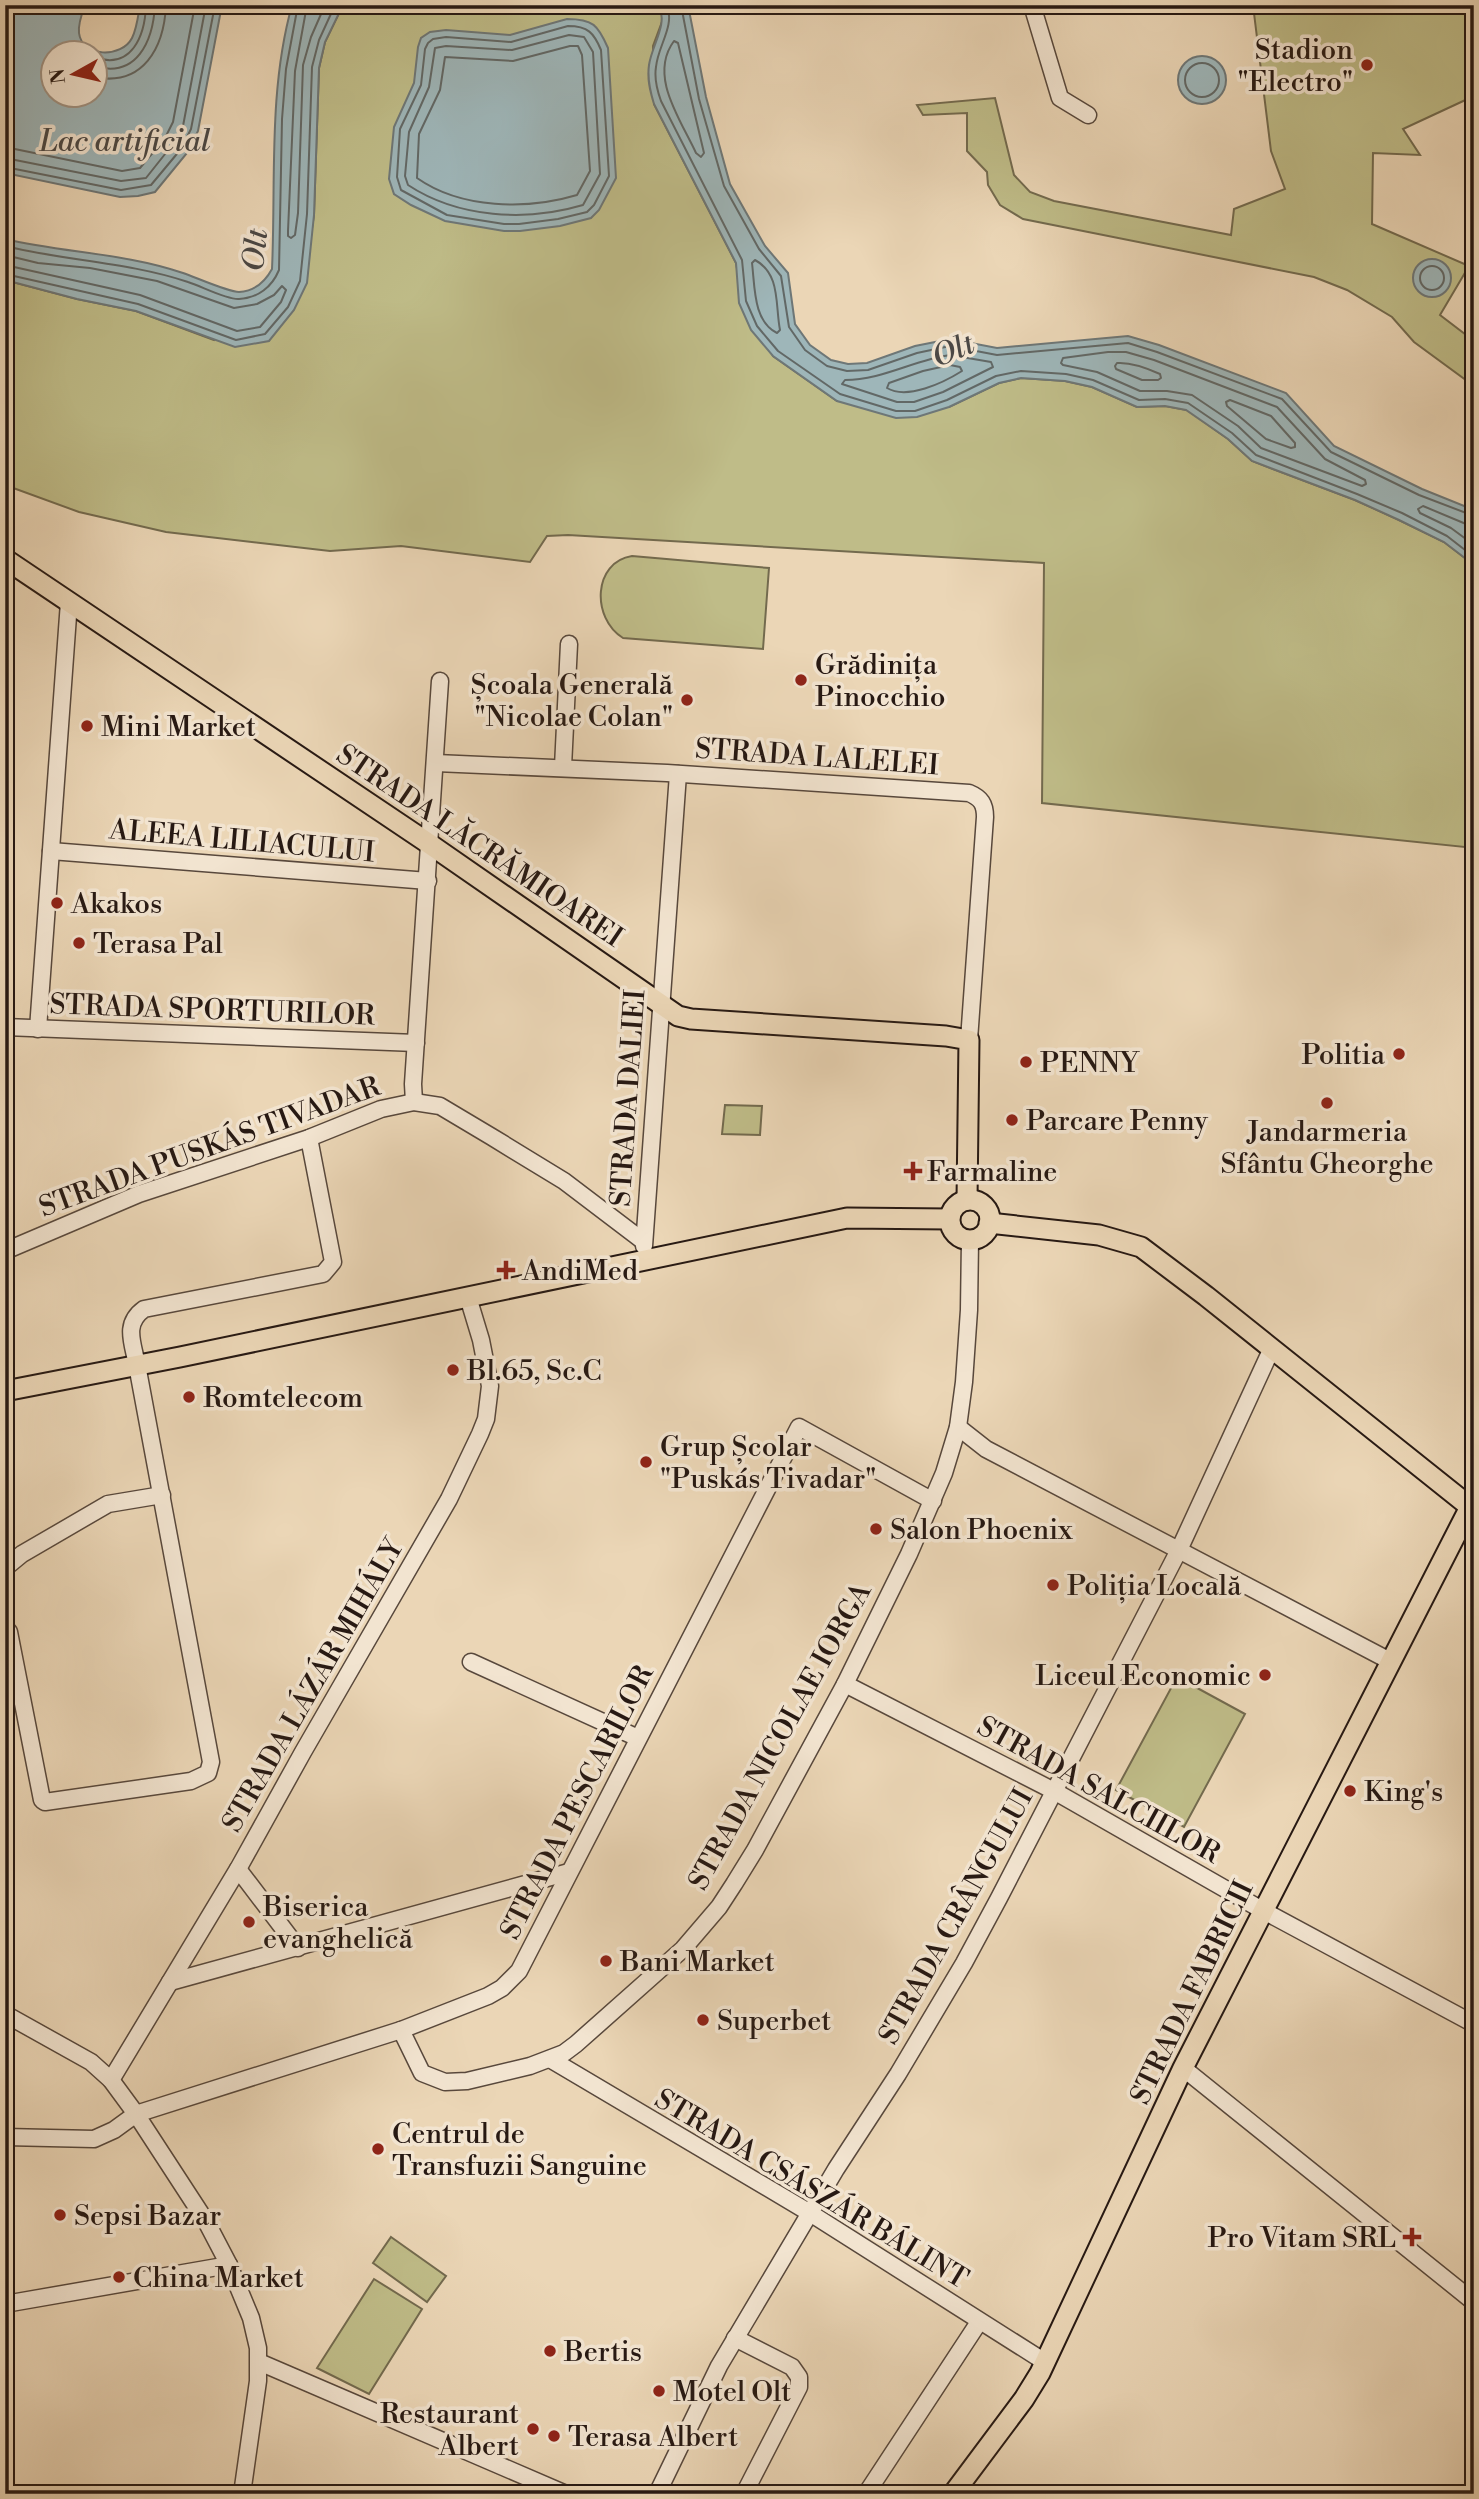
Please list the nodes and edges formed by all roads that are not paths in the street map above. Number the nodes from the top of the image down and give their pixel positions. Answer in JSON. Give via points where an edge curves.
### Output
{"nodes":[{"id":1,"x":1032,"y":5,"type":"edge"},
{"id":2,"x":1088,"y":115,"type":"dead end"},
{"id":3,"x":5,"y":559,"type":"edge"},
{"id":4,"x":69,"y":602,"type":"junction"},
{"id":5,"x":569,"y":645,"type":"dead end"},
{"id":6,"x":440,"y":681,"type":"dead end"},
{"id":7,"x":436,"y":763,"type":"junction"},
{"id":8,"x":563,"y":767,"type":"junction"},
{"id":9,"x":678,"y":774,"type":"junction"},
{"id":10,"x":431,"y":845,"type":"junction"},
{"id":11,"x":51,"y":851,"type":"junction"},
{"id":12,"x":428,"y":881,"type":"junction"},
{"id":13,"x":661,"y":1004,"type":"junction"},
{"id":14,"x":5,"y":1027,"type":"edge"},
{"id":15,"x":38,"y":1029,"type":"junction"},
{"id":16,"x":970,"y":1040,"type":"junction"},
{"id":17,"x":416,"y":1043,"type":"junction"},
{"id":18,"x":414,"y":1102,"type":"junction"},
{"id":19,"x":309,"y":1138,"type":"junction"},
{"id":20,"x":967,"y":1200,"type":"junction"},
{"id":21,"x":949,"y":1219,"type":"junction"},
{"id":22,"x":989,"y":1223,"type":"junction"},
{"id":23,"x":970,"y":1240,"type":"junction"},
{"id":24,"x":644,"y":1250,"type":"junction"},
{"id":25,"x":5,"y":1251,"type":"edge"},
{"id":26,"x":468,"y":1297,"type":"junction"},
{"id":27,"x":1272,"y":1348,"type":"junction"},
{"id":28,"x":137,"y":1365,"type":"junction"},
{"id":29,"x":5,"y":1391,"type":"edge"},
{"id":30,"x":958,"y":1427,"type":"junction"},
{"id":31,"x":952,"y":1447,"type":"junction"},
{"id":32,"x":986,"y":1449,"type":"junction"},
{"id":33,"x":162,"y":1495,"type":"junction"},
{"id":34,"x":933,"y":1501,"type":"junction"},
{"id":35,"x":1472,"y":1504,"type":"edge"},
{"id":36,"x":5,"y":1544,"type":"edge"},
{"id":37,"x":1179,"y":1550,"type":"junction"},
{"id":38,"x":6,"y":1567,"type":"edge"},
{"id":39,"x":5,"y":1627,"type":"edge"},
{"id":40,"x":1390,"y":1661,"type":"junction"},
{"id":41,"x":471,"y":1662,"type":"dead end"},
{"id":42,"x":845,"y":1684,"type":"junction"},
{"id":43,"x":638,"y":1738,"type":"junction"},
{"id":44,"x":1054,"y":1791,"type":"junction"},
{"id":45,"x":239,"y":1869,"type":"junction"},
{"id":46,"x":569,"y":1872,"type":"junction"},
{"id":47,"x":1262,"y":1910,"type":"junction"},
{"id":48,"x":298,"y":1948,"type":"junction"},
{"id":49,"x":170,"y":1982,"type":"junction"},
{"id":50,"x":5,"y":2014,"type":"edge"},
{"id":51,"x":1474,"y":2024,"type":"edge"},
{"id":52,"x":401,"y":2030,"type":"junction"},
{"id":53,"x":550,"y":2059,"type":"junction"},
{"id":54,"x":1183,"y":2068,"type":"junction"},
{"id":55,"x":111,"y":2080,"type":"junction"},
{"id":56,"x":136,"y":2114,"type":"junction"},
{"id":57,"x":5,"y":2137,"type":"edge"},
{"id":58,"x":810,"y":2213,"type":"junction"},
{"id":59,"x":229,"y":2265,"type":"junction"},
{"id":60,"x":1474,"y":2302,"type":"edge"},
{"id":61,"x":5,"y":2304,"type":"edge"},
{"id":62,"x":979,"y":2322,"type":"junction"},
{"id":63,"x":735,"y":2338,"type":"junction"},
{"id":64,"x":259,"y":2362,"type":"junction"},
{"id":65,"x":1045,"y":2362,"type":"junction"},
{"id":66,"x":242,"y":2494,"type":"edge"},
{"id":67,"x":566,"y":2494,"type":"edge"},
{"id":68,"x":657,"y":2494,"type":"edge"},
{"id":69,"x":744,"y":2494,"type":"edge"},
{"id":70,"x":866,"y":2494,"type":"edge"},
{"id":71,"x":953,"y":2494,"type":"edge"}],
"edges":[{"from":1,"to":2,"type":"street","via":[[1060,98]]},
{"from":3,"to":4,"type":"main road","name":"STRADA LĂCRĂMIOAREI"},
{"from":4,"to":10,"type":"main road","name":"STRADA LĂCRĂMIOAREI"},
{"from":4,"to":11,"type":"street"},
{"from":5,"to":8,"type":"street"},
{"from":6,"to":7,"type":"street"},
{"from":7,"to":8,"type":"street","name":"STRADA LALELEI"},
{"from":7,"to":10,"type":"street"},
{"from":8,"to":9,"type":"street","name":"STRADA LALELEI"},
{"from":9,"to":13,"type":"street","name":"STRADA DALIEI"},
{"from":9,"to":16,"type":"street","name":"STRADA LALELEI","via":[[969,793],[981,801],[985,817]]},
{"from":10,"to":12,"type":"street"},
{"from":10,"to":13,"type":"main road","name":"STRADA LĂCRĂMIOAREI"},
{"from":11,"to":12,"type":"street","name":"ALEEA LILIACULUI"},
{"from":11,"to":15,"type":"street"},
{"from":12,"to":17,"type":"street"},
{"from":13,"to":16,"type":"main road","name":"STRADA LĂCRĂMIOAREI","via":[[691,1019]]},
{"from":13,"to":24,"type":"street","name":"STRADA DALIEI"},
{"from":14,"to":15,"type":"street","name":"STRADA SPORTURILOR"},
{"from":15,"to":17,"type":"street","name":"STRADA SPORTURILOR"},
{"from":16,"to":20,"type":"main road"},
{"from":17,"to":18,"type":"street"},
{"from":18,"to":19,"type":"street","name":"STRADA PUSKÁS TIVADAR","via":[[381,1109]]},
{"from":18,"to":24,"type":"street","name":"STRADA PUSKÁS TIVADAR","via":[[440,1106],[574,1188]]},
{"from":19,"to":25,"type":"street","name":"STRADA PUSKÁS TIVADAR","via":[[139,1194]]},
{"from":19,"to":28,"type":"street","via":[[333,1262],[323,1274],[144,1308],[131,1322]]},
{"from":20,"to":21,"type":"main road","via":[[953,1208]]},
{"from":20,"to":22,"type":"main road","via":[[984,1206]]},
{"from":21,"to":23,"type":"main road","via":[[953,1231]]},
{"from":21,"to":24,"type":"main road","via":[[847,1218]]},
{"from":22,"to":23,"type":"main road","via":[[983,1235]]},
{"from":22,"to":27,"type":"main road","via":[[1128,1241]]},
{"from":23,"to":30,"type":"street","name":"STRADA NICOLAE IORGA","via":[[967,1347]]},
{"from":24,"to":26,"type":"main road"},
{"from":26,"to":28,"type":"main road"},
{"from":26,"to":45,"type":"street","name":"STRADA LÁZÁR MIHÁLY","via":[[490,1386],[480,1434],[449,1499]]},
{"from":27,"to":35,"type":"main road"},
{"from":27,"to":37,"type":"street","name":"STRADA CRÂNGULUI"},
{"from":28,"to":29,"type":"main road"},
{"from":28,"to":33,"type":"street"},
{"from":30,"to":31,"type":"street","name":"STRADA NICOLAE IORGA"},
{"from":30,"to":32,"type":"street"},
{"from":31,"to":32,"type":"street"},
{"from":31,"to":34,"type":"street","name":"STRADA NICOLAE IORGA"},
{"from":32,"to":37,"type":"street"},
{"from":33,"to":38,"type":"street","via":[[108,1504]]},
{"from":33,"to":39,"type":"street","via":[[211,1762],[208,1773],[156,1787],[42,1800]]},
{"from":34,"to":42,"type":"street","name":"STRADA NICOLAE IORGA"},
{"from":34,"to":43,"type":"street","name":"STRADA PESCARILOR","via":[[799,1427]]},
{"from":35,"to":40,"type":"main road","name":"STRADA FABRICII"},
{"from":36,"to":38,"type":"street"},
{"from":37,"to":40,"type":"street"},
{"from":37,"to":44,"type":"street","name":"STRADA CRÂNGULUI"},
{"from":40,"to":47,"type":"main road","name":"STRADA FABRICII"},
{"from":41,"to":43,"type":"street"},
{"from":42,"to":44,"type":"street","name":"STRADA SALCIILOR"},
{"from":42,"to":53,"type":"street","name":"STRADA NICOLAE IORGA","via":[[719,1908],[654,1975],[576,2044]]},
{"from":43,"to":46,"type":"street","name":"STRADA PESCARILOR"},
{"from":44,"to":47,"type":"street","name":"STRADA SALCIILOR"},
{"from":44,"to":58,"type":"street","name":"STRADA CRÂNGULUI","via":[[964,1963]]},
{"from":45,"to":48,"type":"street"},
{"from":45,"to":49,"type":"street","name":"STRADA LÁZÁR MIHÁLY"},
{"from":46,"to":48,"type":"street"},
{"from":46,"to":52,"type":"street","name":"STRADA PESCARILOR","via":[[512,1980],[488,1996]]},
{"from":47,"to":51,"type":"street","name":"STRADA SALCIILOR"},
{"from":47,"to":54,"type":"main road","name":"STRADA FABRICII"},
{"from":48,"to":49,"type":"street"},
{"from":49,"to":55,"type":"street","name":"STRADA LÁZÁR MIHÁLY"},
{"from":50,"to":55,"type":"street","via":[[92,2062]]},
{"from":52,"to":53,"type":"street","name":"STRADA NICOLAE IORGA","via":[[422,2073],[445,2082],[491,2076]]},
{"from":52,"to":56,"type":"street","name":"STRADA PESCARILOR"},
{"from":53,"to":58,"type":"street","name":"STRADA CSÁSZÁR BÁLINT"},
{"from":54,"to":60,"type":"street"},
{"from":54,"to":65,"type":"main road","name":"STRADA FABRICII"},
{"from":55,"to":56,"type":"street"},
{"from":56,"to":57,"type":"street","name":"STRADA PESCARILOR","via":[[94,2139]]},
{"from":56,"to":59,"type":"street"},
{"from":58,"to":62,"type":"street","name":"STRADA CSÁSZÁR BÁLINT"},
{"from":58,"to":63,"type":"street","name":"STRADA CRÂNGULUI"},
{"from":59,"to":61,"type":"street"},
{"from":59,"to":64,"type":"street","via":[[256,2333]]},
{"from":62,"to":65,"type":"street","name":"STRADA CSÁSZÁR BÁLINT"},
{"from":62,"to":70,"type":"street"},
{"from":63,"to":68,"type":"street","name":"STRADA CRÂNGULUI"},
{"from":63,"to":69,"type":"street","via":[[792,2367],[799,2377],[799,2387]]},
{"from":64,"to":66,"type":"street"},
{"from":64,"to":67,"type":"street"},
{"from":65,"to":71,"type":"main road","name":"STRADA FABRICII","via":[[1024,2399]]}]}
